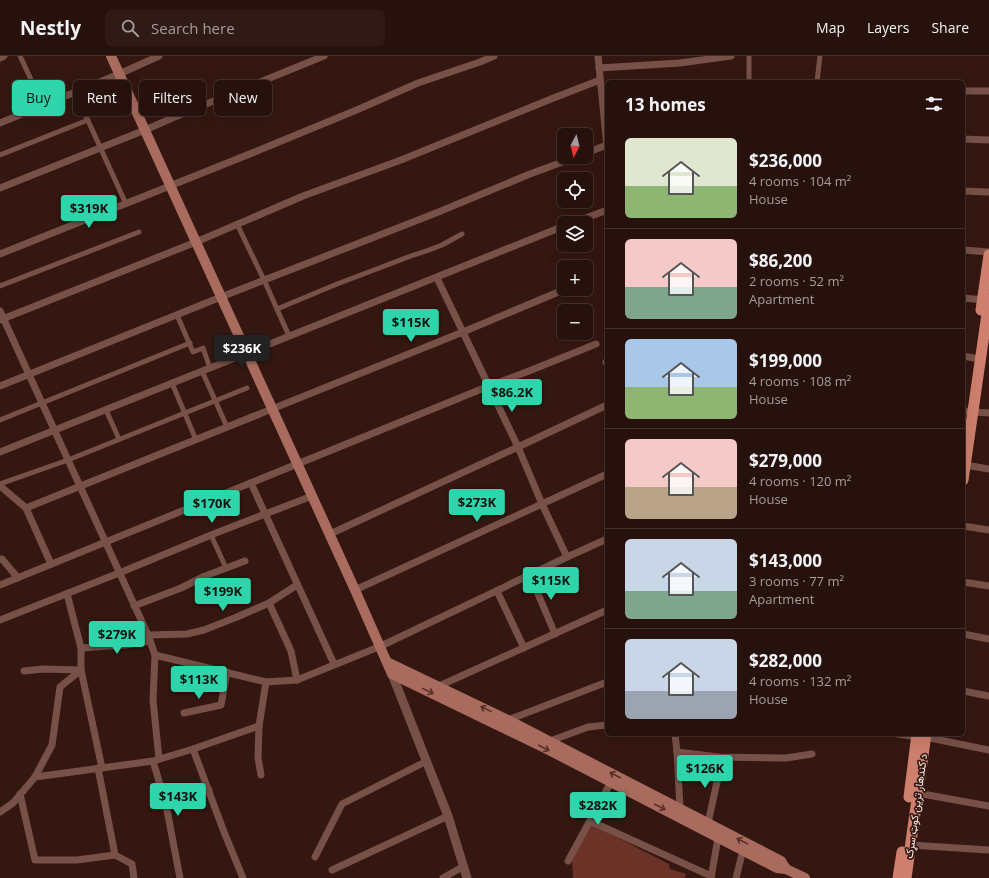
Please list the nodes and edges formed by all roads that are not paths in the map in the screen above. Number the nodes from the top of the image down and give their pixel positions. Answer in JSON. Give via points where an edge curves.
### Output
{"nodes":[{"id":1,"x":4,"y":56,"type":"edge"},
{"id":2,"x":20,"y":56,"type":"edge"},
{"id":3,"x":111,"y":56,"type":"edge"},
{"id":4,"x":159,"y":56,"type":"edge"},
{"id":5,"x":324,"y":56,"type":"edge"},
{"id":6,"x":494,"y":56,"type":"edge"},
{"id":7,"x":598,"y":56,"type":"edge"},
{"id":8,"x":731,"y":56,"type":"edge"},
{"id":9,"x":749,"y":56,"type":"edge"},
{"id":10,"x":820,"y":56,"type":"edge"},
{"id":11,"x":0,"y":58,"type":"edge"},
{"id":12,"x":599,"y":68,"type":"junction"},
{"id":13,"x":119,"y":74,"type":"junction"},
{"id":14,"x":31,"y":80,"type":"edge"},
{"id":15,"x":104,"y":80,"type":"edge"},
{"id":16,"x":600,"y":80,"type":"junction"},
{"id":17,"x":749,"y":80,"type":"edge"},
{"id":18,"x":817,"y":80,"type":"edge"},
{"id":19,"x":965,"y":91,"type":"edge"},
{"id":20,"x":989,"y":92,"type":"edge"},
{"id":21,"x":17,"y":116,"type":"edge"},
{"id":22,"x":86,"y":116,"type":"edge"},
{"id":23,"x":605,"y":119,"type":"edge"},
{"id":24,"x":88,"y":120,"type":"junction"},
{"id":25,"x":0,"y":123,"type":"edge"},
{"id":26,"x":145,"y":130,"type":"junction"},
{"id":27,"x":965,"y":139,"type":"edge"},
{"id":28,"x":989,"y":140,"type":"edge"},
{"id":29,"x":605,"y":147,"type":"edge"},
{"id":30,"x":101,"y":148,"type":"junction"},
{"id":31,"x":593,"y":151,"type":"edge"},
{"id":32,"x":0,"y":155,"type":"edge"},
{"id":33,"x":557,"y":164,"type":"edge"},
{"id":34,"x":170,"y":186,"type":"junction"},
{"id":35,"x":0,"y":188,"type":"edge"},
{"id":36,"x":965,"y":191,"type":"edge"},
{"id":37,"x":989,"y":192,"type":"edge"},
{"id":38,"x":126,"y":204,"type":"junction"},
{"id":39,"x":605,"y":211,"type":"edge"},
{"id":40,"x":591,"y":216,"type":"edge"},
{"id":41,"x":236,"y":224,"type":"junction"},
{"id":42,"x":557,"y":229,"type":"edge"},
{"id":43,"x":139,"y":232,"type":"dead end"},
{"id":44,"x":462,"y":234,"type":"dead end"},
{"id":45,"x":196,"y":242,"type":"junction"},
{"id":46,"x":965,"y":250,"type":"edge"},
{"id":47,"x":989,"y":252,"type":"edge"},
{"id":48,"x":0,"y":254,"type":"edge"},
{"id":49,"x":989,"y":255,"type":"edge"},
{"id":50,"x":437,"y":278,"type":"junction"},
{"id":51,"x":264,"y":280,"type":"junction"},
{"id":52,"x":0,"y":286,"type":"edge"},
{"id":53,"x":556,"y":294,"type":"dead end"},
{"id":54,"x":221,"y":297,"type":"junction"},
{"id":55,"x":965,"y":298,"type":"edge"},
{"id":56,"x":987,"y":301,"type":"edge"},
{"id":57,"x":277,"y":309,"type":"junction"},
{"id":58,"x":0,"y":311,"type":"edge"},
{"id":59,"x":177,"y":315,"type":"junction"},
{"id":60,"x":2,"y":320,"type":"edge"},
{"id":61,"x":463,"y":332,"type":"junction"},
{"id":62,"x":289,"y":336,"type":"junction"},
{"id":63,"x":190,"y":344,"type":"junction"},
{"id":64,"x":596,"y":344,"type":"dead end"},
{"id":65,"x":247,"y":353,"type":"junction"},
{"id":66,"x":977,"y":356,"type":"edge"},
{"id":67,"x":210,"y":368,"type":"junction"},
{"id":68,"x":202,"y":371,"type":"junction"},
{"id":69,"x":29,"y":374,"type":"junction"},
{"id":70,"x":172,"y":383,"type":"junction"},
{"id":71,"x":0,"y":386,"type":"edge"},
{"id":72,"x":489,"y":386,"type":"junction"},
{"id":73,"x":247,"y":388,"type":"dead end"},
{"id":74,"x":215,"y":401,"type":"junction"},
{"id":75,"x":42,"y":403,"type":"junction"},
{"id":76,"x":605,"y":406,"type":"edge"},
{"id":77,"x":272,"y":409,"type":"junction"},
{"id":78,"x":106,"y":410,"type":"junction"},
{"id":79,"x":967,"y":411,"type":"edge"},
{"id":80,"x":184,"y":412,"type":"junction"},
{"id":81,"x":989,"y":414,"type":"edge"},
{"id":82,"x":0,"y":420,"type":"edge"},
{"id":83,"x":965,"y":422,"type":"edge"},
{"id":84,"x":227,"y":427,"type":"junction"},
{"id":85,"x":54,"y":430,"type":"junction"},
{"id":86,"x":119,"y":439,"type":"junction"},
{"id":87,"x":196,"y":440,"type":"junction"},
{"id":88,"x":518,"y":447,"type":"junction"},
{"id":89,"x":0,"y":452,"type":"edge"},
{"id":90,"x":0,"y":455,"type":"edge"},
{"id":91,"x":68,"y":460,"type":"junction"},
{"id":92,"x":298,"y":464,"type":"junction"},
{"id":93,"x":965,"y":466,"type":"joint"},
{"id":94,"x":989,"y":469,"type":"edge"},
{"id":95,"x":605,"y":475,"type":"edge"},
{"id":96,"x":251,"y":483,"type":"junction"},
{"id":97,"x":0,"y":485,"type":"edge"},
{"id":98,"x":80,"y":487,"type":"junction"},
{"id":99,"x":312,"y":496,"type":"junction"},
{"id":100,"x":542,"y":504,"type":"junction"},
{"id":101,"x":26,"y":508,"type":"junction"},
{"id":102,"x":265,"y":514,"type":"junction"},
{"id":103,"x":965,"y":526,"type":"edge"},
{"id":104,"x":989,"y":530,"type":"edge"},
{"id":105,"x":211,"y":534,"type":"junction"},
{"id":106,"x":330,"y":534,"type":"junction"},
{"id":107,"x":605,"y":540,"type":"edge"},
{"id":108,"x":105,"y":543,"type":"junction"},
{"id":109,"x":567,"y":557,"type":"junction"},
{"id":110,"x":0,"y":559,"type":"edge"},
{"id":111,"x":245,"y":561,"type":"dead end"},
{"id":112,"x":51,"y":564,"type":"junction"},
{"id":113,"x":226,"y":568,"type":"junction"},
{"id":114,"x":119,"y":573,"type":"junction"},
{"id":115,"x":530,"y":575,"type":"junction"},
{"id":116,"x":18,"y":578,"type":"junction"},
{"id":117,"x":965,"y":582,"type":"edge"},
{"id":118,"x":297,"y":584,"type":"junction"},
{"id":119,"x":0,"y":585,"type":"edge"},
{"id":120,"x":989,"y":586,"type":"edge"},
{"id":121,"x":355,"y":590,"type":"junction"},
{"id":122,"x":497,"y":591,"type":"junction"},
{"id":123,"x":68,"y":594,"type":"junction"},
{"id":124,"x":269,"y":603,"type":"junction"},
{"id":125,"x":134,"y":606,"type":"junction"},
{"id":126,"x":605,"y":611,"type":"edge"},
{"id":127,"x":0,"y":620,"type":"edge"},
{"id":128,"x":555,"y":634,"type":"junction"},
{"id":129,"x":965,"y":634,"type":"edge"},
{"id":130,"x":149,"y":638,"type":"junction"},
{"id":131,"x":989,"y":639,"type":"edge"},
{"id":132,"x":381,"y":646,"type":"junction"},
{"id":133,"x":81,"y":648,"type":"junction"},
{"id":134,"x":524,"y":648,"type":"junction"},
{"id":135,"x":155,"y":655,"type":"junction"},
{"id":136,"x":387,"y":662,"type":"junction"},
{"id":137,"x":334,"y":664,"type":"junction"},
{"id":138,"x":81,"y":670,"type":"junction"},
{"id":139,"x":24,"y":671,"type":"dead end"},
{"id":140,"x":226,"y":672,"type":"junction"},
{"id":141,"x":392,"y":674,"type":"junction"},
{"id":142,"x":298,"y":680,"type":"junction"},
{"id":143,"x":266,"y":682,"type":"junction"},
{"id":144,"x":605,"y":683,"type":"edge"},
{"id":145,"x":439,"y":686,"type":"junction"},
{"id":146,"x":965,"y":691,"type":"edge"},
{"id":147,"x":989,"y":696,"type":"edge"},
{"id":148,"x":184,"y":713,"type":"dead end"},
{"id":149,"x":508,"y":720,"type":"junction"},
{"id":150,"x":605,"y":725,"type":"edge"},
{"id":151,"x":259,"y":726,"type":"junction"},
{"id":152,"x":675,"y":736,"type":"edge"},
{"id":153,"x":921,"y":736,"type":"edge"},
{"id":154,"x":921,"y":736,"type":"edge"},
{"id":155,"x":926,"y":736,"type":"edge"},
{"id":156,"x":550,"y":741,"type":"junction"},
{"id":157,"x":193,"y":749,"type":"junction"},
{"id":158,"x":989,"y":750,"type":"edge"},
{"id":159,"x":677,"y":752,"type":"junction"},
{"id":160,"x":812,"y":754,"type":"dead end"},
{"id":161,"x":719,"y":757,"type":"junction"},
{"id":162,"x":156,"y":760,"type":"junction"},
{"id":163,"x":427,"y":761,"type":"junction"},
{"id":164,"x":100,"y":768,"type":"junction"},
{"id":165,"x":261,"y":775,"type":"dead end"},
{"id":166,"x":35,"y":777,"type":"junction"},
{"id":167,"x":611,"y":782,"type":"junction"},
{"id":168,"x":209,"y":790,"type":"junction"},
{"id":169,"x":917,"y":793,"type":"junction"},
{"id":170,"x":20,"y":794,"type":"junction"},
{"id":171,"x":912,"y":804,"type":"junction"},
{"id":172,"x":166,"y":805,"type":"junction"},
{"id":173,"x":989,"y":806,"type":"edge"},
{"id":174,"x":680,"y":808,"type":"junction"},
{"id":175,"x":0,"y":812,"type":"edge"},
{"id":176,"x":448,"y":816,"type":"junction"},
{"id":177,"x":590,"y":821,"type":"junction"},
{"id":178,"x":708,"y":823,"type":"junction"},
{"id":179,"x":718,"y":838,"type":"junction"},
{"id":180,"x":910,"y":845,"type":"junction"},
{"id":181,"x":742,"y":850,"type":"junction"},
{"id":182,"x":989,"y":850,"type":"edge"},
{"id":183,"x":115,"y":855,"type":"junction"},
{"id":184,"x":315,"y":857,"type":"dead end"},
{"id":185,"x":568,"y":861,"type":"dead end"},
{"id":186,"x":464,"y":866,"type":"junction"},
{"id":187,"x":786,"y":869,"type":"junction"},
{"id":188,"x":332,"y":870,"type":"dead end"},
{"id":189,"x":711,"y":877,"type":"edge"},
{"id":190,"x":134,"y":878,"type":"edge"},
{"id":191,"x":180,"y":878,"type":"edge"},
{"id":192,"x":243,"y":878,"type":"edge"},
{"id":193,"x":443,"y":878,"type":"edge"},
{"id":194,"x":467,"y":878,"type":"edge"},
{"id":195,"x":736,"y":878,"type":"edge"},
{"id":196,"x":805,"y":878,"type":"edge"},
{"id":197,"x":898,"y":878,"type":"edge"},
{"id":198,"x":906,"y":878,"type":"edge"}],
"edges":[{"from":1,"to":11,"type":"street"},
{"from":2,"to":14,"type":"street"},
{"from":3,"to":13,"type":"main road"},
{"from":4,"to":13,"type":"street"},
{"from":5,"to":26,"type":"street"},
{"from":6,"to":34,"type":"street","via":[[418,83]]},
{"from":7,"to":12,"type":"street"},
{"from":8,"to":12,"type":"street","via":[[680,63]]},
{"from":9,"to":17,"type":"street"},
{"from":10,"to":18,"type":"street"},
{"from":12,"to":16,"type":"street"},
{"from":13,"to":15,"type":"street"},
{"from":13,"to":26,"type":"main road"},
{"from":16,"to":23,"type":"street"},
{"from":16,"to":41,"type":"street"},
{"from":19,"to":20,"type":"street"},
{"from":21,"to":25,"type":"street"},
{"from":22,"to":24,"type":"street"},
{"from":24,"to":30,"type":"street"},
{"from":24,"to":32,"type":"street"},
{"from":26,"to":30,"type":"street"},
{"from":26,"to":34,"type":"main road"},
{"from":27,"to":28,"type":"street"},
{"from":29,"to":31,"type":"street"},
{"from":30,"to":35,"type":"street"},
{"from":30,"to":38,"type":"street"},
{"from":33,"to":51,"type":"street"},
{"from":34,"to":38,"type":"street"},
{"from":34,"to":45,"type":"main road"},
{"from":36,"to":37,"type":"street"},
{"from":38,"to":48,"type":"street"},
{"from":39,"to":40,"type":"street"},
{"from":41,"to":45,"type":"street"},
{"from":41,"to":51,"type":"street"},
{"from":42,"to":50,"type":"street"},
{"from":43,"to":52,"type":"street"},
{"from":44,"to":57,"type":"street","via":[[442,245]]},
{"from":45,"to":54,"type":"main road"},
{"from":45,"to":60,"type":"street"},
{"from":46,"to":47,"type":"street"},
{"from":49,"to":56,"type":"main road"},
{"from":50,"to":61,"type":"street"},
{"from":50,"to":62,"type":"street"},
{"from":51,"to":54,"type":"street"},
{"from":51,"to":57,"type":"street"},
{"from":53,"to":61,"type":"street"},
{"from":54,"to":59,"type":"street"},
{"from":54,"to":65,"type":"main road"},
{"from":55,"to":56,"type":"street"},
{"from":56,"to":66,"type":"main road"},
{"from":57,"to":62,"type":"street"},
{"from":58,"to":60,"type":"street"},
{"from":59,"to":63,"type":"street"},
{"from":59,"to":69,"type":"street"},
{"from":60,"to":69,"type":"street"},
{"from":61,"to":72,"type":"street"},
{"from":61,"to":77,"type":"street"},
{"from":62,"to":65,"type":"street"},
{"from":63,"to":67,"type":"street","via":[[193,352],[203,348]]},
{"from":63,"to":75,"type":"street"},
{"from":64,"to":72,"type":"street"},
{"from":65,"to":67,"type":"street"},
{"from":65,"to":77,"type":"main road"},
{"from":66,"to":79,"type":"main road"},
{"from":67,"to":68,"type":"street"},
{"from":68,"to":70,"type":"street"},
{"from":68,"to":74,"type":"street"},
{"from":69,"to":71,"type":"street"},
{"from":69,"to":75,"type":"street"},
{"from":70,"to":78,"type":"street"},
{"from":70,"to":80,"type":"street"},
{"from":72,"to":88,"type":"street"},
{"from":72,"to":92,"type":"street"},
{"from":73,"to":74,"type":"street"},
{"from":74,"to":80,"type":"street"},
{"from":74,"to":84,"type":"street"},
{"from":75,"to":82,"type":"street"},
{"from":75,"to":85,"type":"street"},
{"from":76,"to":88,"type":"street"},
{"from":77,"to":84,"type":"street"},
{"from":77,"to":92,"type":"main road"},
{"from":78,"to":85,"type":"street"},
{"from":78,"to":86,"type":"street"},
{"from":79,"to":81,"type":"street"},
{"from":79,"to":83,"type":"main road"},
{"from":79,"to":93,"type":"main road"},
{"from":80,"to":86,"type":"street"},
{"from":80,"to":87,"type":"street"},
{"from":84,"to":87,"type":"street"},
{"from":85,"to":89,"type":"street"},
{"from":85,"to":91,"type":"street"},
{"from":86,"to":91,"type":"street"},
{"from":87,"to":98,"type":"street"},
{"from":88,"to":100,"type":"street"},
{"from":88,"to":106,"type":"street"},
{"from":89,"to":90,"type":"street"},
{"from":91,"to":97,"type":"street"},
{"from":91,"to":98,"type":"street"},
{"from":92,"to":96,"type":"street"},
{"from":92,"to":99,"type":"main road"},
{"from":93,"to":94,"type":"street"},
{"from":95,"to":100,"type":"street"},
{"from":96,"to":102,"type":"street"},
{"from":96,"to":108,"type":"street"},
{"from":97,"to":101,"type":"street"},
{"from":98,"to":101,"type":"street"},
{"from":98,"to":108,"type":"street"},
{"from":99,"to":102,"type":"street"},
{"from":99,"to":106,"type":"main road"},
{"from":100,"to":109,"type":"street"},
{"from":100,"to":121,"type":"street"},
{"from":101,"to":112,"type":"street"},
{"from":102,"to":105,"type":"street"},
{"from":102,"to":118,"type":"street"},
{"from":103,"to":104,"type":"street"},
{"from":105,"to":113,"type":"street"},
{"from":105,"to":114,"type":"street"},
{"from":106,"to":121,"type":"main road"},
{"from":107,"to":109,"type":"street"},
{"from":108,"to":112,"type":"street"},
{"from":108,"to":114,"type":"street"},
{"from":109,"to":115,"type":"street"},
{"from":110,"to":116,"type":"street"},
{"from":111,"to":113,"type":"street"},
{"from":112,"to":116,"type":"street"},
{"from":113,"to":125,"type":"street"},
{"from":114,"to":123,"type":"street"},
{"from":114,"to":125,"type":"street"},
{"from":115,"to":122,"type":"street"},
{"from":115,"to":128,"type":"street"},
{"from":116,"to":119,"type":"street"},
{"from":117,"to":120,"type":"street"},
{"from":118,"to":124,"type":"street"},
{"from":118,"to":137,"type":"street"},
{"from":121,"to":132,"type":"main road"},
{"from":122,"to":132,"type":"street"},
{"from":122,"to":134,"type":"street"},
{"from":123,"to":127,"type":"street"},
{"from":123,"to":133,"type":"street"},
{"from":124,"to":130,"type":"street","via":[[204,630]]},
{"from":124,"to":142,"type":"street","via":[[291,651]]},
{"from":125,"to":130,"type":"street"},
{"from":126,"to":128,"type":"street"},
{"from":128,"to":134,"type":"street"},
{"from":129,"to":131,"type":"street"},
{"from":130,"to":133,"type":"street","via":[[125,645]]},
{"from":130,"to":135,"type":"street"},
{"from":132,"to":136,"type":"main road"},
{"from":132,"to":137,"type":"street"},
{"from":133,"to":138,"type":"street"},
{"from":134,"to":145,"type":"street"},
{"from":135,"to":140,"type":"street"},
{"from":135,"to":162,"type":"street","via":[[153,700]]},
{"from":136,"to":141,"type":"main road"},
{"from":136,"to":145,"type":"main road"},
{"from":137,"to":142,"type":"street"},
{"from":138,"to":139,"type":"street"},
{"from":138,"to":164,"type":"street"},
{"from":138,"to":166,"type":"street","via":[[60,687],[52,746]]},
{"from":140,"to":143,"type":"street"},
{"from":140,"to":148,"type":"street","via":[[221,704]]},
{"from":141,"to":163,"type":"street"},
{"from":141,"to":167,"type":"main road","one_way":true},
{"from":142,"to":143,"type":"street"},
{"from":143,"to":151,"type":"street"},
{"from":144,"to":149,"type":"street"},
{"from":149,"to":145,"type":"main road","one_way":true},
{"from":146,"to":147,"type":"street"},
{"from":149,"to":156,"type":"main road"},
{"from":150,"to":156,"type":"street","via":[[588,727]]},
{"from":151,"to":157,"type":"street"},
{"from":151,"to":165,"type":"street","via":[[258,758]]},
{"from":152,"to":159,"type":"street"},
{"from":153,"to":169,"type":"main road","name":"د کندهار ترين کوټ سړک"},
{"from":154,"to":171,"type":"main road","name":"د کندهار ترين کوټ سړک"},
{"from":155,"to":158,"type":"street"},
{"from":174,"to":156,"type":"main road","one_way":true},
{"from":157,"to":162,"type":"street"},
{"from":157,"to":168,"type":"street"},
{"from":159,"to":161,"type":"street"},
{"from":159,"to":174,"type":"street"},
{"from":160,"to":161,"type":"street","via":[[786,758]]},
{"from":161,"to":178,"type":"street","via":[[717,782]]},
{"from":162,"to":164,"type":"street"},
{"from":162,"to":172,"type":"street"},
{"from":163,"to":176,"type":"street"},
{"from":163,"to":184,"type":"street","via":[[342,804]]},
{"from":164,"to":166,"type":"street"},
{"from":164,"to":183,"type":"street"},
{"from":166,"to":170,"type":"street"},
{"from":167,"to":177,"type":"street"},
{"from":167,"to":179,"type":"main road","one_way":true},
{"from":168,"to":172,"type":"street"},
{"from":168,"to":192,"type":"street"},
{"from":169,"to":171,"type":"main road","name":"د کندهار ترين کوټ سړک"},
{"from":169,"to":173,"type":"street"},
{"from":170,"to":175,"type":"street","via":[[13,803]]},
{"from":170,"to":183,"type":"street","via":[[35,860],[77,860]]},
{"from":171,"to":180,"type":"main road","name":"د کندهار ترين کوټ سړک"},
{"from":171,"to":197,"type":"main road","name":"د کندهار ترين کوټ سړک"},
{"from":172,"to":191,"type":"street"},
{"from":174,"to":178,"type":"main road"},
{"from":176,"to":186,"type":"street"},
{"from":176,"to":188,"type":"street"},
{"from":177,"to":185,"type":"street"},
{"from":177,"to":189,"type":"street"},
{"from":187,"to":178,"type":"main road","one_way":true,"via":[[781,861]]},
{"from":179,"to":181,"type":"main road"},
{"from":179,"to":189,"type":"street"},
{"from":180,"to":182,"type":"street"},
{"from":180,"to":198,"type":"main road","name":"د کندهار ترين کوټ سړک"},
{"from":181,"to":187,"type":"main road","via":[[777,868]]},
{"from":181,"to":195,"type":"street"},
{"from":183,"to":190,"type":"street","via":[[132,864]]},
{"from":186,"to":193,"type":"street"},
{"from":186,"to":194,"type":"street"},
{"from":187,"to":196,"type":"main road"}]}
